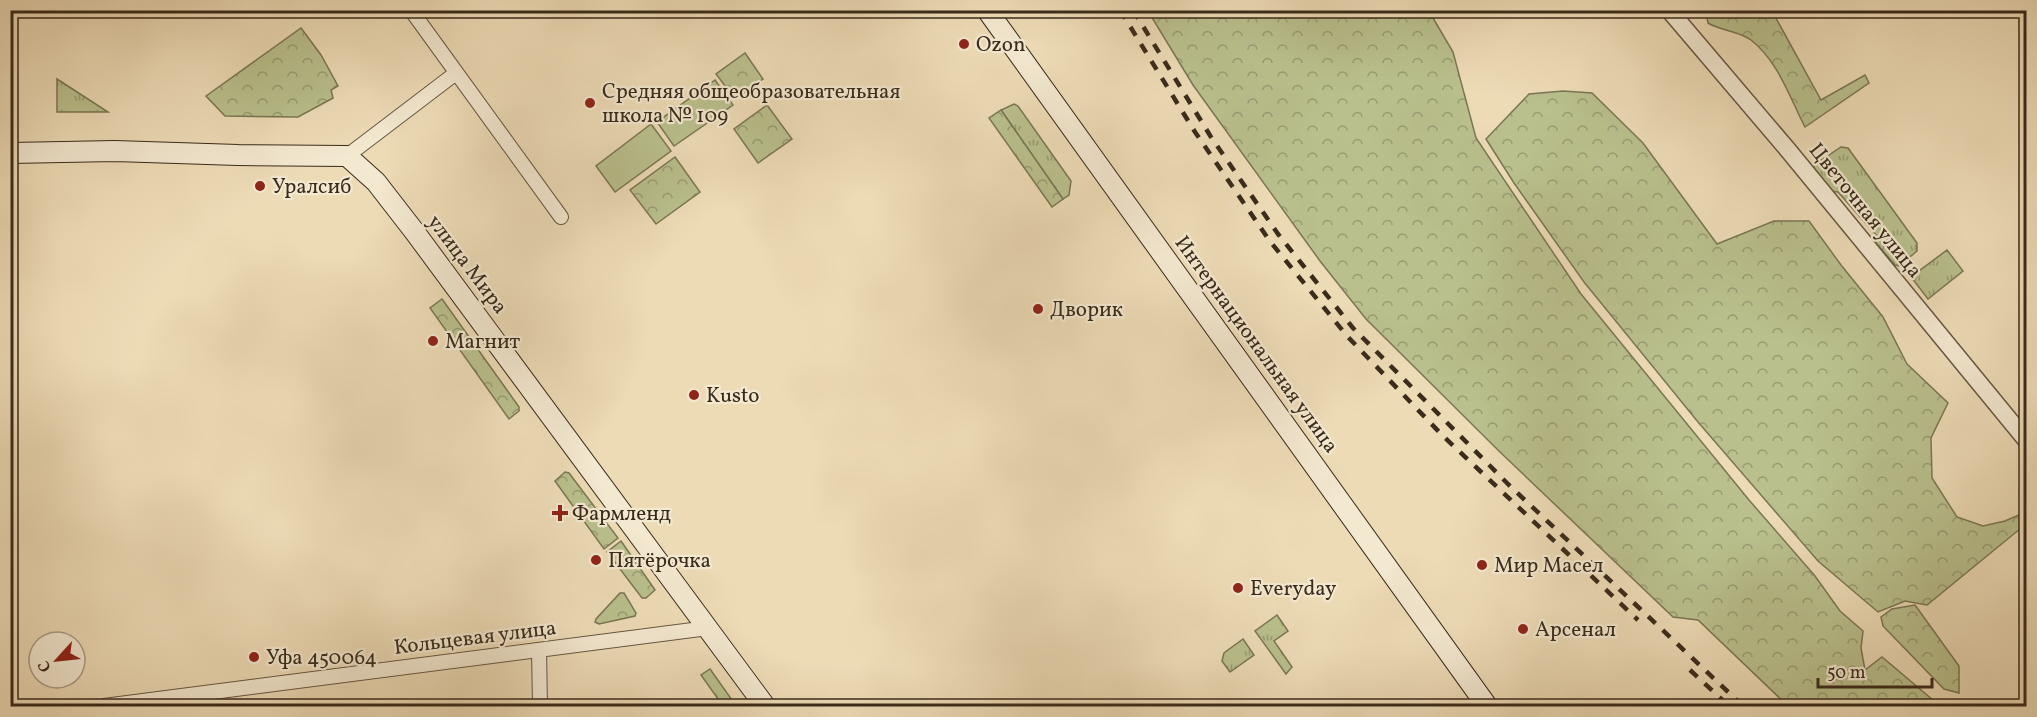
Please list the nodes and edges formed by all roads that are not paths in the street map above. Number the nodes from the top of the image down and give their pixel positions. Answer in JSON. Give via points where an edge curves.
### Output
{"nodes":[{"id":1,"x":411,"y":10,"type":"edge"},
{"id":2,"x":987,"y":10,"type":"edge"},
{"id":3,"x":1669,"y":10,"type":"edge"},
{"id":4,"x":456,"y":73,"type":"junction"},
{"id":5,"x":10,"y":153,"type":"edge"},
{"id":6,"x":347,"y":156,"type":"junction"},
{"id":7,"x":561,"y":217,"type":"dead end"},
{"id":8,"x":2026,"y":440,"type":"edge"},
{"id":9,"x":708,"y":628,"type":"junction"},
{"id":10,"x":539,"y":650,"type":"junction"},
{"id":11,"x":104,"y":706,"type":"edge"},
{"id":12,"x":540,"y":706,"type":"edge"},
{"id":13,"x":765,"y":706,"type":"edge"},
{"id":14,"x":1487,"y":706,"type":"edge"}],
"edges":[{"from":1,"to":4,"type":"street"},
{"from":2,"to":14,"type":"main road","name":"Интернациональная улица"},
{"from":3,"to":8,"type":"street","name":"Цветочная улица"},
{"from":4,"to":6,"type":"street"},
{"from":4,"to":7,"type":"street"},
{"from":5,"to":6,"type":"main road"},
{"from":6,"to":9,"type":"main road","name":"улица Мира","via":[[376,182],[408,223]]},
{"from":9,"to":10,"type":"street","name":"Кольцевая улица"},
{"from":9,"to":13,"type":"main road","name":"улица Мира"},
{"from":10,"to":11,"type":"street","name":"Кольцевая улица"},
{"from":10,"to":12,"type":"street"}]}
